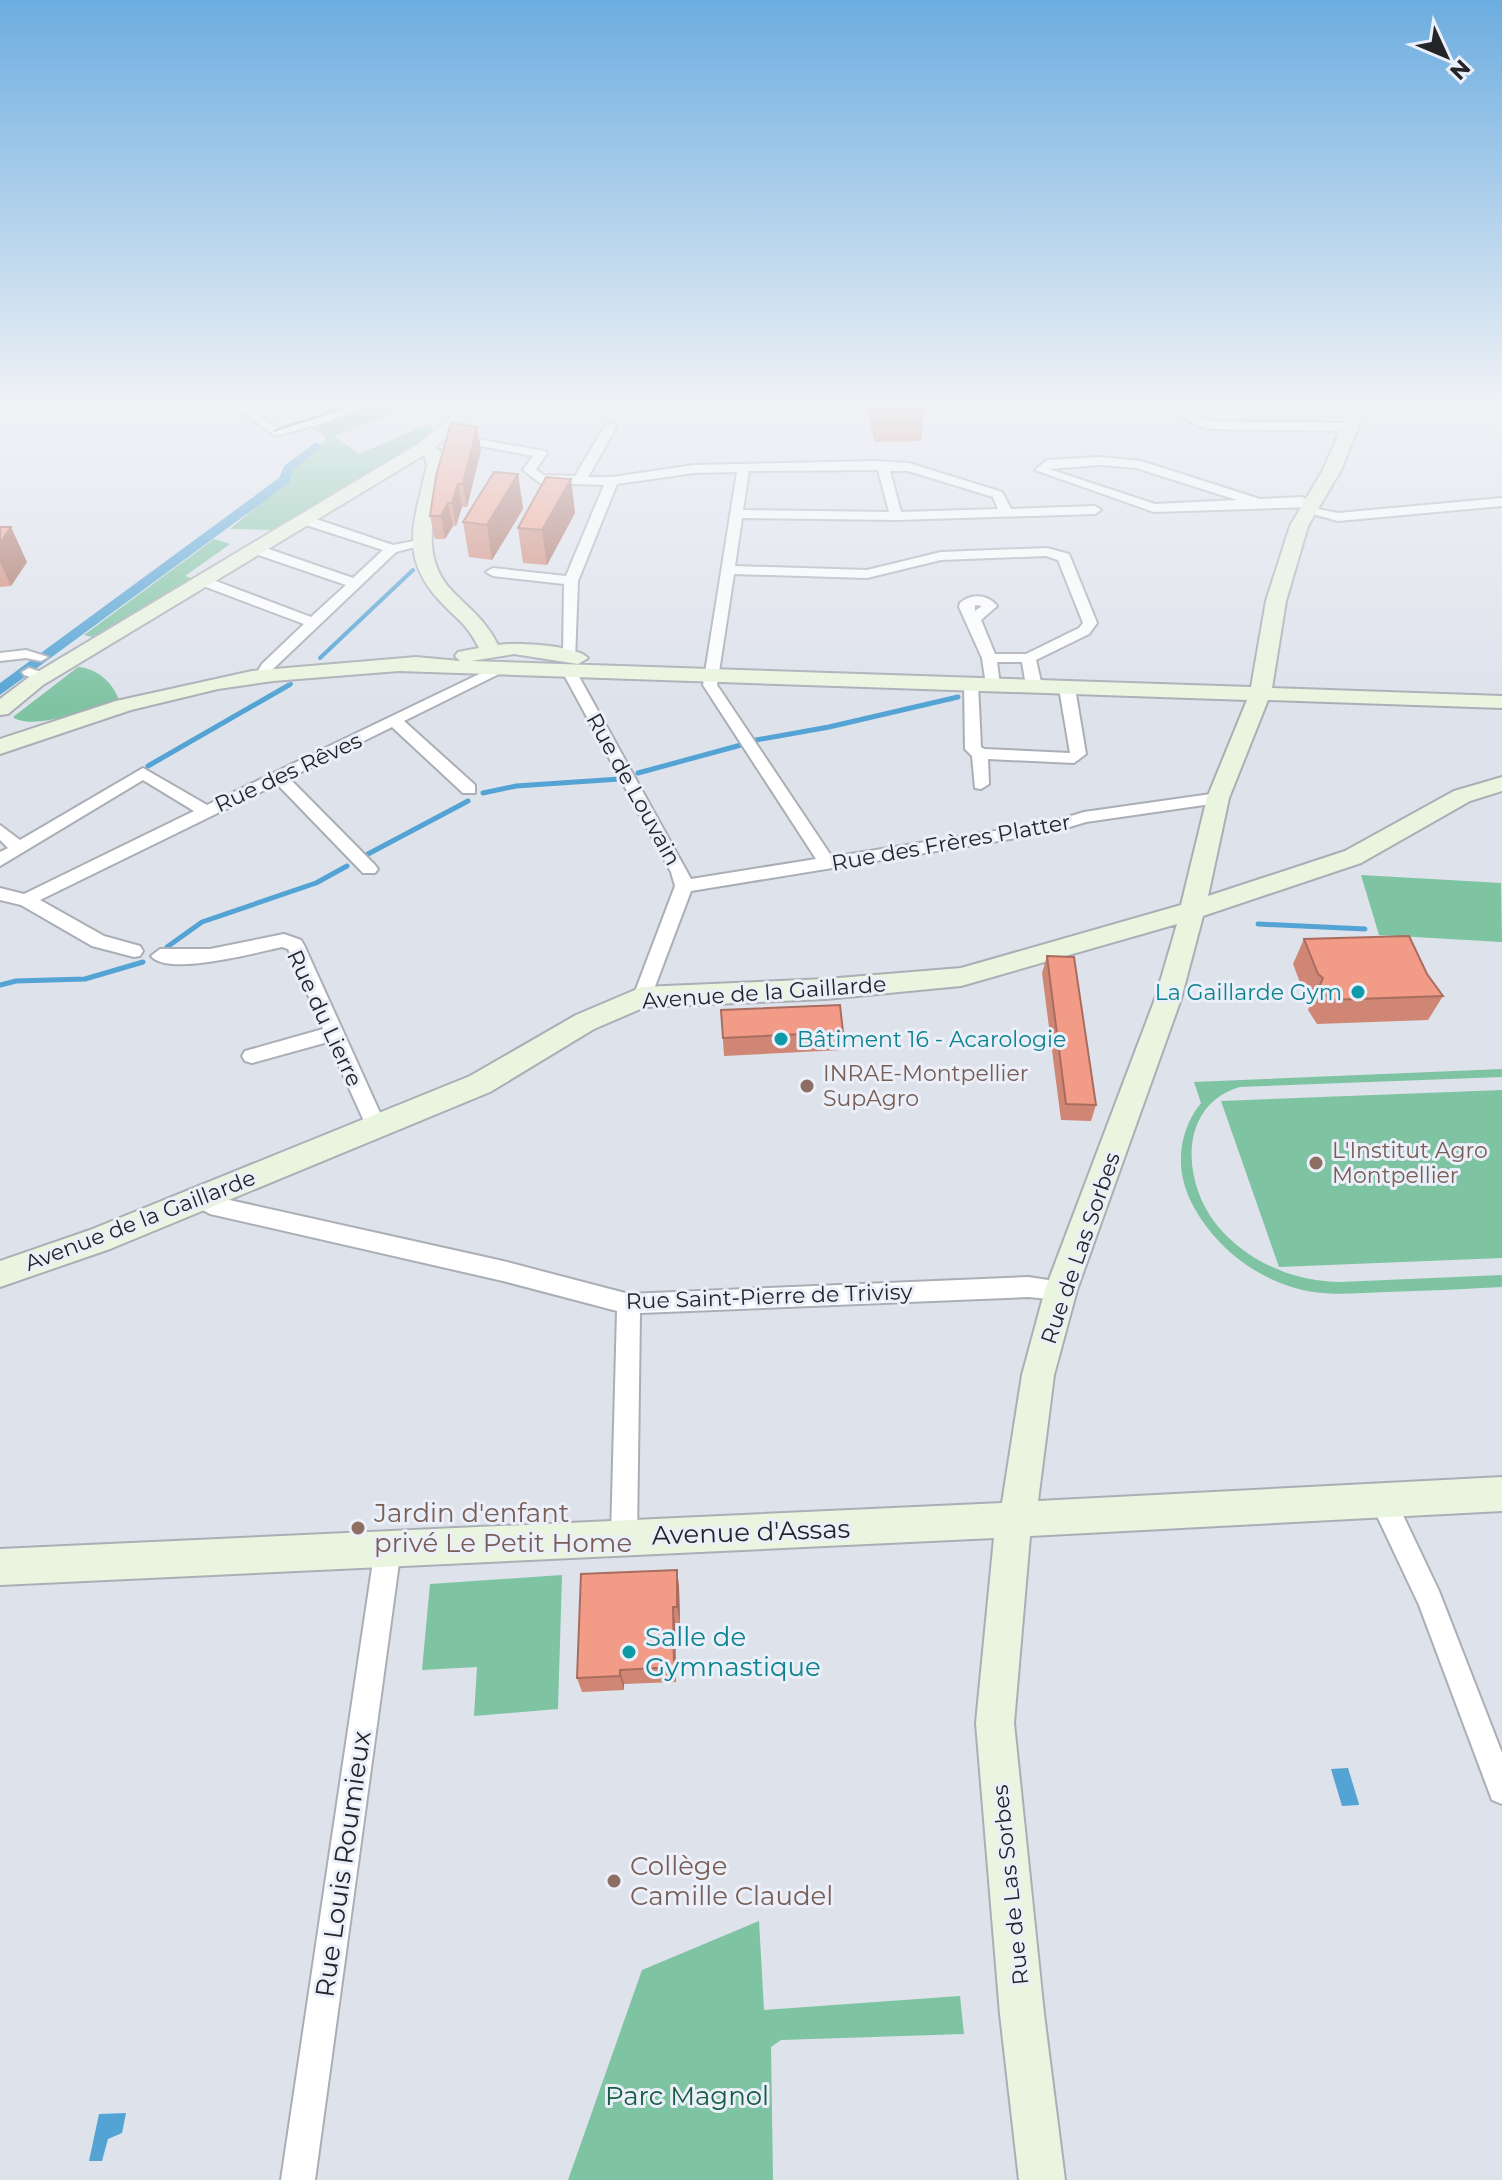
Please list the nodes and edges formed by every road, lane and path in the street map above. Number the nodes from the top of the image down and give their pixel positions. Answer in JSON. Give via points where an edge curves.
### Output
{"nodes":[{"id":1,"x":334,"y":503,"type":"edge"},
{"id":2,"x":428,"y":503,"type":"edge"},
{"id":3,"x":603,"y":503,"type":"edge"},
{"id":4,"x":737,"y":503,"type":"edge"},
{"id":5,"x":892,"y":503,"type":"edge"},
{"id":6,"x":1002,"y":503,"type":"edge"},
{"id":7,"x":1138,"y":503,"type":"edge"},
{"id":8,"x":1259,"y":503,"type":"joint"},
{"id":9,"x":1313,"y":503,"type":"edge"},
{"id":10,"x":1494,"y":503,"type":"edge"},
{"id":11,"x":1310,"y":507,"type":"junction"},
{"id":12,"x":1095,"y":510,"type":"dead end"},
{"id":13,"x":1006,"y":512,"type":"junction"},
{"id":14,"x":735,"y":514,"type":"junction"},
{"id":15,"x":896,"y":516,"type":"junction"},
{"id":16,"x":305,"y":520,"type":"junction"},
{"id":17,"x":419,"y":544,"type":"junction"},
{"id":18,"x":255,"y":549,"type":"junction"},
{"id":19,"x":392,"y":549,"type":"junction"},
{"id":20,"x":730,"y":570,"type":"junction"},
{"id":21,"x":493,"y":572,"type":"dead end"},
{"id":22,"x":203,"y":581,"type":"junction"},
{"id":23,"x":571,"y":581,"type":"junction"},
{"id":24,"x":355,"y":583,"type":"junction"},
{"id":25,"x":973,"y":619,"type":"dead end"},
{"id":26,"x":313,"y":623,"type":"junction"},
{"id":27,"x":989,"y":658,"type":"junction"},
{"id":28,"x":1028,"y":658,"type":"junction"},
{"id":29,"x":3,"y":660,"type":"edge"},
{"id":30,"x":508,"y":660,"type":"junction"},
{"id":31,"x":570,"y":664,"type":"junction"},
{"id":32,"x":52,"y":666,"type":"junction"},
{"id":33,"x":712,"y":675,"type":"junction"},
{"id":34,"x":262,"y":676,"type":"junction"},
{"id":35,"x":982,"y":685,"type":"junction"},
{"id":36,"x":1034,"y":686,"type":"junction"},
{"id":37,"x":1067,"y":688,"type":"junction"},
{"id":38,"x":1260,"y":694,"type":"junction"},
{"id":39,"x":1502,"y":702,"type":"edge"},
{"id":40,"x":0,"y":709,"type":"edge"},
{"id":41,"x":0,"y":721,"type":"edge"},
{"id":42,"x":395,"y":721,"type":"junction"},
{"id":43,"x":56,"y":724,"type":"junction"},
{"id":44,"x":0,"y":736,"type":"edge"},
{"id":45,"x":0,"y":747,"type":"edge"},
{"id":46,"x":980,"y":754,"type":"junction"},
{"id":47,"x":279,"y":777,"type":"junction"},
{"id":48,"x":981,"y":784,"type":"dead end"},
{"id":49,"x":1502,"y":784,"type":"edge"},
{"id":50,"x":469,"y":789,"type":"dead end"},
{"id":51,"x":1218,"y":798,"type":"junction"},
{"id":52,"x":207,"y":812,"type":"junction"},
{"id":53,"x":0,"y":830,"type":"edge"},
{"id":54,"x":18,"y":848,"type":"junction"},
{"id":55,"x":0,"y":860,"type":"edge"},
{"id":56,"x":828,"y":864,"type":"junction"},
{"id":57,"x":369,"y":869,"type":"dead end"},
{"id":58,"x":682,"y":879,"type":"junction"},
{"id":59,"x":0,"y":894,"type":"edge"},
{"id":60,"x":26,"y":900,"type":"junction"},
{"id":61,"x":1191,"y":911,"type":"junction"},
{"id":62,"x":134,"y":951,"type":"dead end"},
{"id":63,"x":160,"y":956,"type":"dead end"},
{"id":64,"x":642,"y":997,"type":"junction"},
{"id":65,"x":333,"y":1033,"type":"junction"},
{"id":66,"x":252,"y":1056,"type":"dead end"},
{"id":67,"x":376,"y":1126,"type":"junction"},
{"id":68,"x":202,"y":1199,"type":"junction"},
{"id":69,"x":0,"y":1274,"type":"edge"},
{"id":70,"x":1061,"y":1290,"type":"junction"},
{"id":71,"x":629,"y":1304,"type":"junction"},
{"id":72,"x":1502,"y":1494,"type":"edge"},
{"id":73,"x":1382,"y":1499,"type":"junction"},
{"id":74,"x":1017,"y":1518,"type":"junction"},
{"id":75,"x":624,"y":1537,"type":"junction"},
{"id":76,"x":388,"y":1548,"type":"junction"},
{"id":77,"x":0,"y":1567,"type":"edge"},
{"id":78,"x":1502,"y":1790,"type":"edge"},
{"id":79,"x":298,"y":2180,"type":"edge"},
{"id":80,"x":1042,"y":2180,"type":"edge"}],
"edges":[{"from":1,"to":16,"type":"street"},
{"from":2,"to":17,"type":"street"},
{"from":3,"to":23,"type":"street"},
{"from":4,"to":14,"type":"street"},
{"from":5,"to":15,"type":"street"},
{"from":6,"to":13,"type":"street"},
{"from":7,"to":8,"type":"street","via":[[1154,508]]},
{"from":8,"to":11,"type":"street"},
{"from":9,"to":11,"type":"street","name":"Rue de Las Sorbes"},
{"from":10,"to":11,"type":"street","via":[[1338,517]]},
{"from":11,"to":38,"type":"street","name":"Rue de Las Sorbes","via":[[1276,601]]},
{"from":12,"to":13,"type":"street"},
{"from":13,"to":15,"type":"street"},
{"from":14,"to":15,"type":"street"},
{"from":14,"to":20,"type":"street"},
{"from":16,"to":18,"type":"street"},
{"from":16,"to":19,"type":"street"},
{"from":17,"to":19,"type":"street"},
{"from":17,"to":30,"type":"street","via":[[434,581],[476,622],[489,649]]},
{"from":18,"to":22,"type":"street"},
{"from":18,"to":24,"type":"street"},
{"from":19,"to":24,"type":"street"},
{"from":20,"to":28,"type":"street","via":[[867,574],[941,556],[1047,552],[1064,557],[1090,623],[1084,631]]},
{"from":20,"to":33,"type":"street"},
{"from":21,"to":23,"type":"street"},
{"from":22,"to":26,"type":"street"},
{"from":22,"to":32,"type":"street"},
{"from":23,"to":31,"type":"street"},
{"from":24,"to":26,"type":"street"},
{"from":25,"to":27,"type":"street"},
{"from":26,"to":34,"type":"street"},
{"from":27,"to":28,"type":"street"},
{"from":27,"to":35,"type":"street"},
{"from":28,"to":36,"type":"street"},
{"from":29,"to":32,"type":"street","via":[[9,665]]},
{"from":29,"to":32,"type":"street","via":[[26,654]]},
{"from":30,"to":31,"type":"street"},
{"from":30,"to":34,"type":"street"},
{"from":30,"to":42,"type":"street","name":"Rue des Rêves"},
{"from":31,"to":33,"type":"street"},
{"from":31,"to":58,"type":"street","name":"Rue de Louvain"},
{"from":32,"to":40,"type":"street"},
{"from":32,"to":41,"type":"street"},
{"from":33,"to":35,"type":"street"},
{"from":33,"to":56,"type":"street","via":[[713,694]]},
{"from":34,"to":43,"type":"street","via":[[128,702]]},
{"from":35,"to":36,"type":"street"},
{"from":35,"to":46,"type":"street","via":[[973,749]]},
{"from":36,"to":37,"type":"street"},
{"from":37,"to":38,"type":"street"},
{"from":37,"to":46,"type":"street","via":[[1078,754],[1074,758]]},
{"from":38,"to":39,"type":"street"},
{"from":38,"to":51,"type":"street","name":"Rue de Las Sorbes"},
{"from":42,"to":47,"type":"street","name":"Rue des Rêves"},
{"from":42,"to":50,"type":"street"},
{"from":43,"to":44,"type":"street"},
{"from":43,"to":45,"type":"street"},
{"from":46,"to":48,"type":"street"},
{"from":47,"to":52,"type":"street","name":"Rue des Rêves"},
{"from":47,"to":57,"type":"street"},
{"from":49,"to":61,"type":"street","name":"Avenue de la Gaillarde","via":[[1462,796],[1353,857]]},
{"from":51,"to":56,"type":"street","name":"Rue des Frères Platter"},
{"from":51,"to":61,"type":"street","name":"Rue de Las Sorbes"},
{"from":52,"to":54,"type":"street","name":"Rue des Rêves","via":[[143,773]]},
{"from":52,"to":60,"type":"street"},
{"from":53,"to":54,"type":"street"},
{"from":54,"to":55,"type":"street","name":"Rue des Rêves"},
{"from":56,"to":58,"type":"street","name":"Rue des Frères Platter"},
{"from":58,"to":64,"type":"street","name":"Rue de Louvain"},
{"from":59,"to":60,"type":"street"},
{"from":60,"to":62,"type":"street","via":[[85,935]]},
{"from":61,"to":64,"type":"street","name":"Avenue de la Gaillarde","via":[[961,977]]},
{"from":61,"to":70,"type":"street","name":"Rue de Las Sorbes","via":[[1168,999]]},
{"from":63,"to":65,"type":"street","name":"Rue du Lierre","via":[[210,956],[284,940],[295,945]]},
{"from":64,"to":67,"type":"street","name":"Avenue de la Gaillarde","via":[[585,1022],[480,1084]]},
{"from":65,"to":66,"type":"street"},
{"from":65,"to":67,"type":"street","name":"Rue du Lierre"},
{"from":67,"to":68,"type":"street","name":"Avenue de la Gaillarde"},
{"from":68,"to":69,"type":"street","name":"Avenue de la Gaillarde"},
{"from":68,"to":71,"type":"street","name":"Rue Saint-Pierre de Trivisy"},
{"from":70,"to":71,"type":"street","name":"Rue Saint-Pierre de Trivisy","via":[[1028,1287]]},
{"from":70,"to":74,"type":"street","name":"Rue de Las Sorbes","via":[[1038,1375]]},
{"from":71,"to":75,"type":"street"},
{"from":72,"to":73,"type":"street","name":"Avenue d'Assas"},
{"from":73,"to":74,"type":"street","name":"Avenue d'Assas"},
{"from":73,"to":78,"type":"street","via":[[1430,1600]]},
{"from":74,"to":75,"type":"street","name":"Avenue d'Assas"},
{"from":74,"to":80,"type":"street","name":"Rue de Las Sorbes","via":[[1009,1551],[996,1748]]},
{"from":75,"to":76,"type":"street","name":"Avenue d'Assas"},
{"from":76,"to":77,"type":"street","name":"Avenue d'Assas"},
{"from":76,"to":79,"type":"street","name":"Rue Louis Roumieux"}]}
